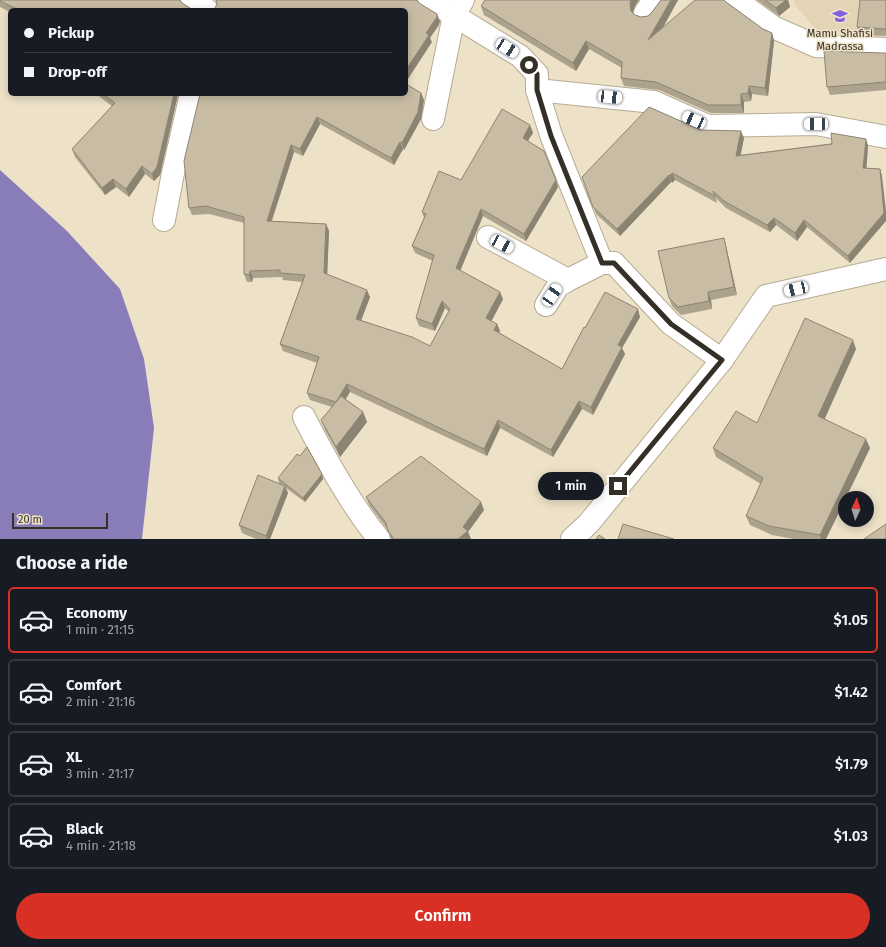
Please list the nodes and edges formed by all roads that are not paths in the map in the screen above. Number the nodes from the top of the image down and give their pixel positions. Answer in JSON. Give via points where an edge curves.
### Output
{"nodes":[{"id":1,"x":192,"y":0,"type":"edge"},
{"id":2,"x":429,"y":0,"type":"edge"},
{"id":3,"x":736,"y":0,"type":"edge"},
{"id":4,"x":204,"y":8,"type":"edge"},
{"id":5,"x":458,"y":8,"type":"edge"},
{"id":6,"x":886,"y":49,"type":"edge"},
{"id":7,"x":537,"y":90,"type":"junction"},
{"id":8,"x":191,"y":96,"type":"edge"},
{"id":9,"x":433,"y":119,"type":"dead end"},
{"id":10,"x":886,"y":137,"type":"edge"},
{"id":11,"x":164,"y":220,"type":"dead end"},
{"id":12,"x":488,"y":237,"type":"dead end"},
{"id":13,"x":602,"y":263,"type":"junction"},
{"id":14,"x":886,"y":269,"type":"edge"},
{"id":15,"x":568,"y":280,"type":"junction"},
{"id":16,"x":546,"y":305,"type":"dead end"},
{"id":17,"x":722,"y":360,"type":"junction"},
{"id":18,"x":304,"y":417,"type":"dead end"},
{"id":19,"x":363,"y":531,"type":"edge"},
{"id":20,"x":379,"y":539,"type":"edge"},
{"id":21,"x":572,"y":539,"type":"edge"}],
"edges":[{"from":1,"to":4,"type":"street"},
{"from":2,"to":5,"type":"street"},
{"from":3,"to":6,"type":"street","via":[[773,27],[816,46]]},
{"from":5,"to":7,"type":"street","via":[[520,56],[537,74]]},
{"from":5,"to":9,"type":"street"},
{"from":7,"to":10,"type":"street","via":[[654,102],[708,126],[816,124]]},
{"from":7,"to":13,"type":"street","via":[[551,136]]},
{"from":8,"to":11,"type":"street"},
{"from":12,"to":15,"type":"street"},
{"from":13,"to":15,"type":"street"},
{"from":13,"to":17,"type":"street","via":[[614,263],[671,324]]},
{"from":14,"to":17,"type":"street","via":[[766,296]]},
{"from":15,"to":16,"type":"street","via":[[558,286]]},
{"from":17,"to":21,"type":"street","via":[[589,522]]},
{"from":18,"to":19,"type":"street"},
{"from":19,"to":20,"type":"street"}]}
